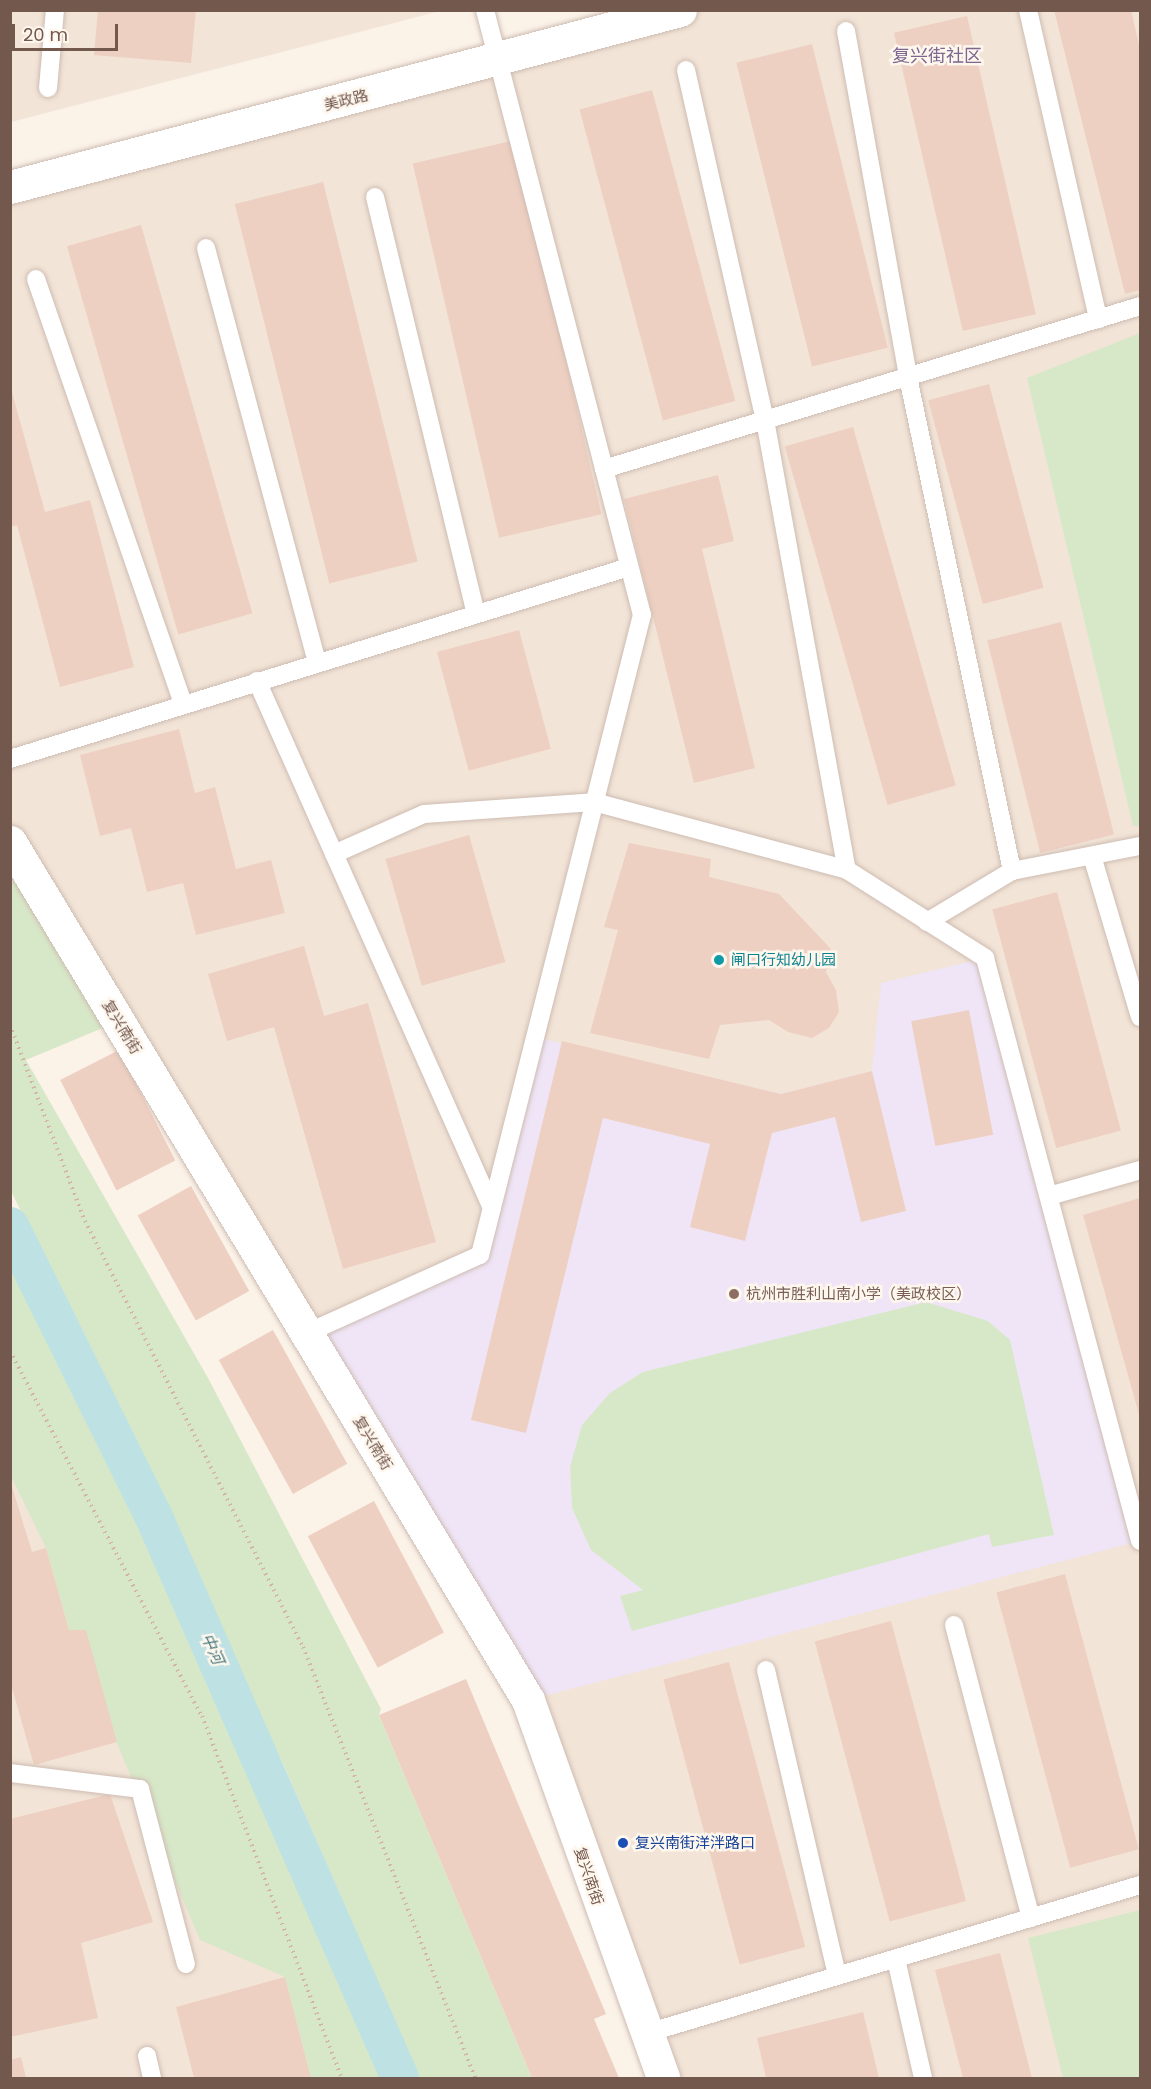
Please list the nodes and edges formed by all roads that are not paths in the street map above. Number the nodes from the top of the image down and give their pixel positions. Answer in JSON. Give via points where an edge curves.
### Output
{"nodes":[{"id":1,"x":55,"y":10,"type":"edge"},
{"id":2,"x":485,"y":10,"type":"edge"},
{"id":3,"x":680,"y":10,"type":"edge"},
{"id":4,"x":1028,"y":10,"type":"edge"},
{"id":5,"x":846,"y":31,"type":"dead end"},
{"id":6,"x":498,"y":61,"type":"junction"},
{"id":7,"x":686,"y":70,"type":"dead end"},
{"id":8,"x":48,"y":88,"type":"dead end"},
{"id":9,"x":10,"y":187,"type":"edge"},
{"id":10,"x":375,"y":197,"type":"dead end"},
{"id":11,"x":206,"y":248,"type":"dead end"},
{"id":12,"x":36,"y":279,"type":"dead end"},
{"id":13,"x":1140,"y":306,"type":"edge"},
{"id":14,"x":1098,"y":319,"type":"junction"},
{"id":15,"x":908,"y":376,"type":"junction"},
{"id":16,"x":765,"y":420,"type":"junction"},
{"id":17,"x":604,"y":469,"type":"junction"},
{"id":18,"x":629,"y":567,"type":"junction"},
{"id":19,"x":476,"y":614,"type":"junction"},
{"id":20,"x":317,"y":662,"type":"junction"},
{"id":21,"x":258,"y":681,"type":"junction"},
{"id":22,"x":183,"y":703,"type":"junction"},
{"id":23,"x":10,"y":759,"type":"edge"},
{"id":24,"x":594,"y":802,"type":"junction"},
{"id":25,"x":10,"y":842,"type":"edge"},
{"id":26,"x":1140,"y":846,"type":"edge"},
{"id":27,"x":334,"y":854,"type":"junction"},
{"id":28,"x":1092,"y":856,"type":"junction"},
{"id":29,"x":847,"y":870,"type":"junction"},
{"id":30,"x":1012,"y":871,"type":"junction"},
{"id":31,"x":927,"y":922,"type":"junction"},
{"id":32,"x":1140,"y":1017,"type":"edge"},
{"id":33,"x":1140,"y":1170,"type":"edge"},
{"id":34,"x":1049,"y":1196,"type":"junction"},
{"id":35,"x":492,"y":1208,"type":"junction"},
{"id":36,"x":307,"y":1333,"type":"junction"},
{"id":37,"x":1140,"y":1541,"type":"edge"},
{"id":38,"x":954,"y":1625,"type":"dead end"},
{"id":39,"x":766,"y":1670,"type":"dead end"},
{"id":40,"x":10,"y":1773,"type":"edge"},
{"id":41,"x":1140,"y":1885,"type":"edge"},
{"id":42,"x":1031,"y":1918,"type":"junction"},
{"id":43,"x":896,"y":1959,"type":"junction"},
{"id":44,"x":186,"y":1964,"type":"dead end"},
{"id":45,"x":837,"y":1976,"type":"junction"},
{"id":46,"x":645,"y":2034,"type":"junction"},
{"id":47,"x":147,"y":2056,"type":"dead end"},
{"id":48,"x":152,"y":2079,"type":"edge"},
{"id":49,"x":663,"y":2079,"type":"edge"},
{"id":50,"x":923,"y":2079,"type":"edge"}],
"edges":[{"from":1,"to":8,"type":"lane"},
{"from":2,"to":6,"type":"lane"},
{"from":3,"to":6,"type":"street","name":"美政路"},
{"from":4,"to":14,"type":"lane"},
{"from":5,"to":15,"type":"lane"},
{"from":6,"to":9,"type":"street","name":"美政路"},
{"from":6,"to":17,"type":"lane"},
{"from":7,"to":16,"type":"lane"},
{"from":10,"to":19,"type":"lane"},
{"from":11,"to":20,"type":"lane"},
{"from":12,"to":22,"type":"lane"},
{"from":13,"to":14,"type":"lane"},
{"from":14,"to":15,"type":"lane"},
{"from":15,"to":16,"type":"lane"},
{"from":15,"to":30,"type":"lane"},
{"from":16,"to":17,"type":"lane"},
{"from":16,"to":29,"type":"lane"},
{"from":17,"to":18,"type":"lane"},
{"from":18,"to":19,"type":"lane"},
{"from":18,"to":24,"type":"lane","via":[[642,615]]},
{"from":19,"to":20,"type":"lane"},
{"from":20,"to":21,"type":"lane"},
{"from":21,"to":22,"type":"lane"},
{"from":21,"to":27,"type":"lane"},
{"from":22,"to":23,"type":"lane"},
{"from":24,"to":27,"type":"lane","via":[[424,814]]},
{"from":24,"to":29,"type":"lane"},
{"from":24,"to":35,"type":"lane"},
{"from":25,"to":36,"type":"street","name":"复兴南街"},
{"from":26,"to":28,"type":"lane"},
{"from":27,"to":35,"type":"lane"},
{"from":28,"to":30,"type":"lane"},
{"from":28,"to":32,"type":"lane"},
{"from":29,"to":31,"type":"lane"},
{"from":30,"to":31,"type":"lane"},
{"from":31,"to":34,"type":"lane","via":[[985,958]]},
{"from":33,"to":34,"type":"lane"},
{"from":34,"to":37,"type":"lane"},
{"from":35,"to":36,"type":"lane","via":[[480,1255]]},
{"from":36,"to":46,"type":"street","name":"复兴南街","via":[[528,1700]]},
{"from":38,"to":42,"type":"lane"},
{"from":39,"to":45,"type":"lane"},
{"from":40,"to":44,"type":"lane","via":[[140,1789]]},
{"from":41,"to":42,"type":"lane"},
{"from":42,"to":43,"type":"lane"},
{"from":43,"to":45,"type":"lane"},
{"from":43,"to":50,"type":"lane"},
{"from":45,"to":46,"type":"lane"},
{"from":46,"to":49,"type":"street","name":"复兴南街"},
{"from":47,"to":48,"type":"lane"}]}
